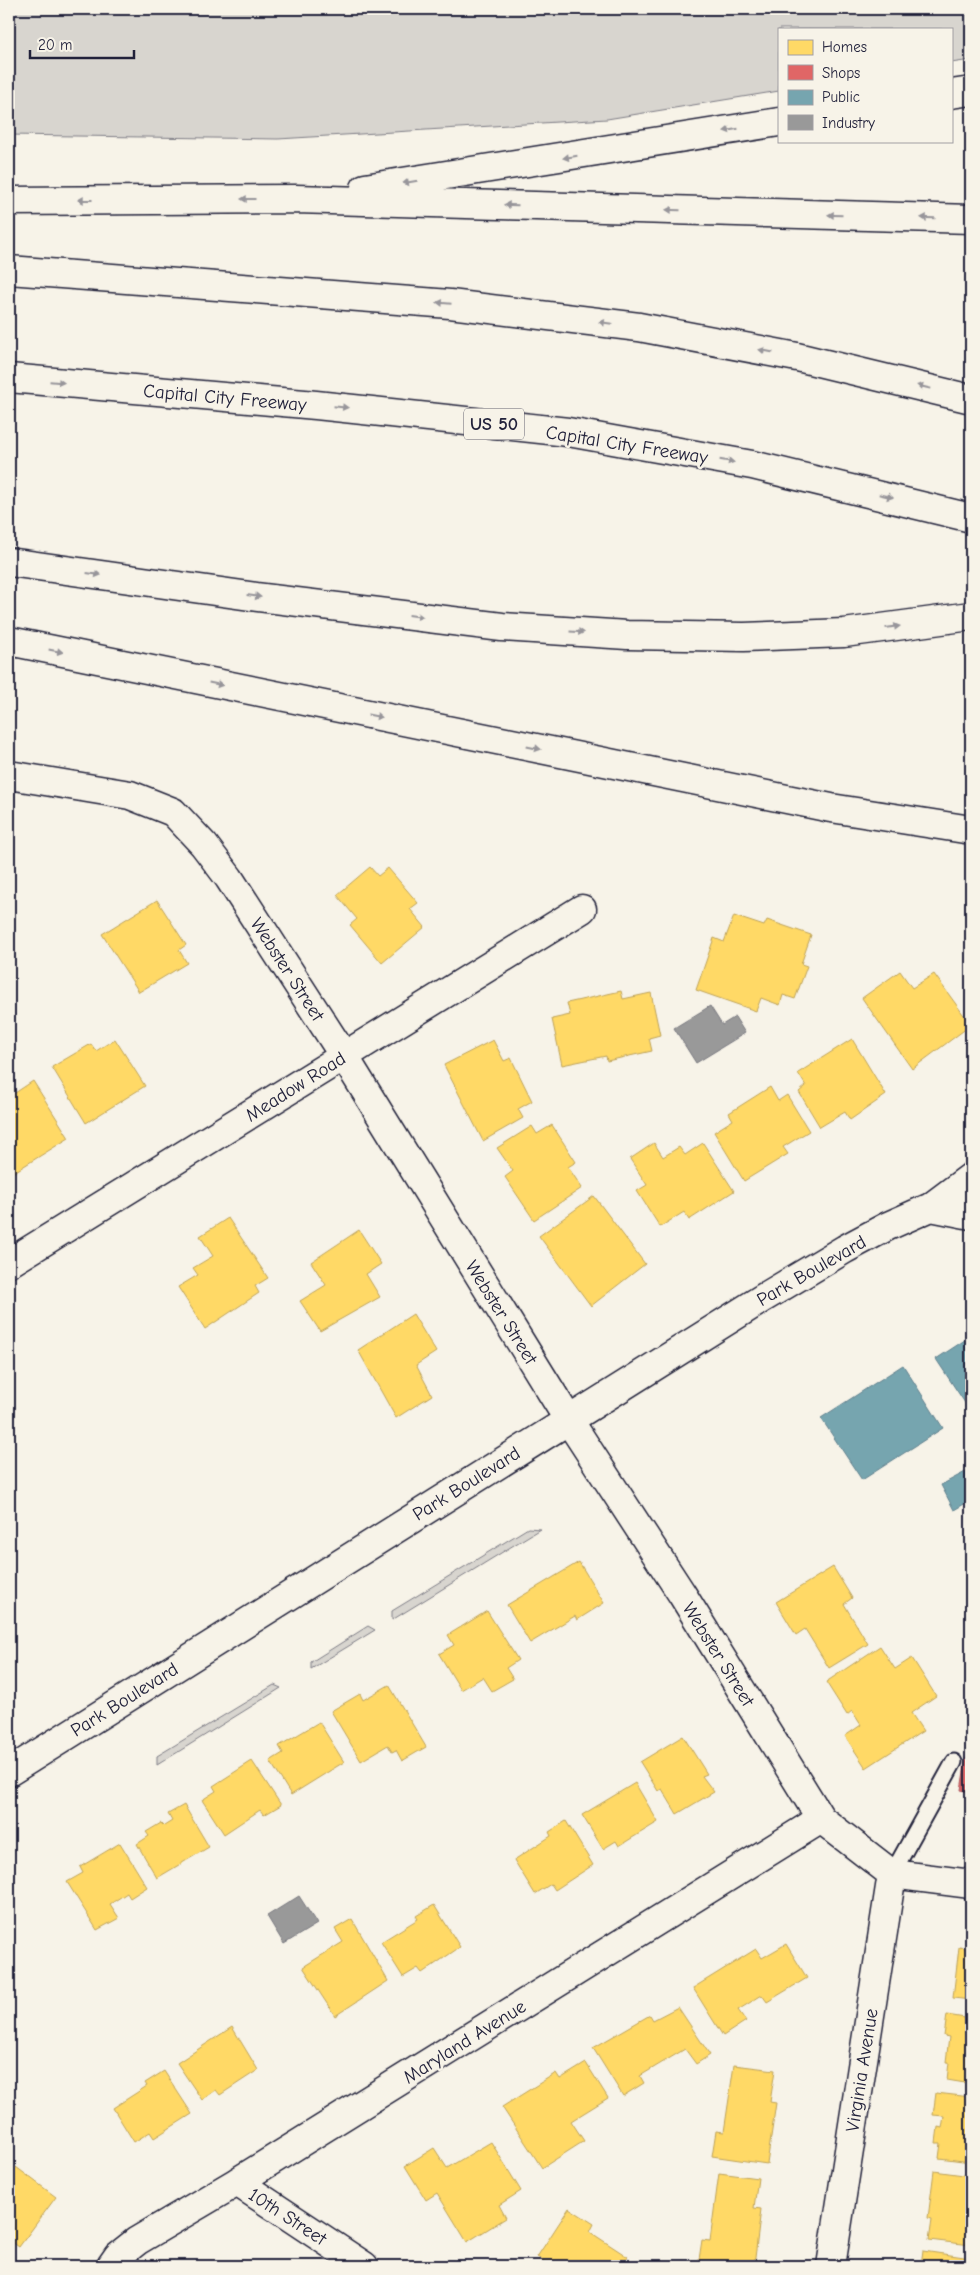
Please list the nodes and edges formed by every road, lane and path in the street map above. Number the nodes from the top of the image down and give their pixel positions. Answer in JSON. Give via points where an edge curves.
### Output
{"nodes":[{"id":1,"x":971,"y":91,"type":"edge"},
{"id":2,"x":952,"y":94,"type":"edge"},
{"id":3,"x":778,"y":122,"type":"edge"},
{"id":4,"x":296,"y":199,"type":"junction"},
{"id":5,"x":9,"y":201,"type":"edge"},
{"id":6,"x":971,"y":219,"type":"edge"},
{"id":7,"x":9,"y":270,"type":"edge"},
{"id":8,"x":9,"y":378,"type":"edge"},
{"id":9,"x":971,"y":399,"type":"edge"},
{"id":10,"x":971,"y":518,"type":"edge"},
{"id":11,"x":9,"y":562,"type":"edge"},
{"id":12,"x":971,"y":616,"type":"edge"},
{"id":13,"x":9,"y":641,"type":"edge"},
{"id":14,"x":9,"y":775,"type":"edge"},
{"id":15,"x":971,"y":830,"type":"edge"},
{"id":16,"x":582,"y":909,"type":"dead end"},
{"id":17,"x":344,"y":1056,"type":"junction"},
{"id":18,"x":971,"y":1177,"type":"edge"},
{"id":19,"x":931,"y":1207,"type":"junction"},
{"id":20,"x":971,"y":1215,"type":"edge"},
{"id":21,"x":9,"y":1263,"type":"edge"},
{"id":22,"x":568,"y":1419,"type":"junction"},
{"id":23,"x":954,"y":1762,"type":"dead end"},
{"id":24,"x":9,"y":1772,"type":"edge"},
{"id":25,"x":820,"y":1819,"type":"junction"},
{"id":26,"x":892,"y":1874,"type":"junction"},
{"id":27,"x":971,"y":1884,"type":"edge"},
{"id":28,"x":237,"y":2182,"type":"junction"},
{"id":29,"x":111,"y":2266,"type":"edge"},
{"id":30,"x":364,"y":2266,"type":"edge"},
{"id":31,"x":830,"y":2266,"type":"edge"}],
"edges":[{"from":1,"to":2,"type":"main road"},
{"from":3,"to":4,"type":"main road","one_way":true},
{"from":4,"to":5,"type":"main road","one_way":true},
{"from":6,"to":4,"type":"main road","one_way":true},
{"from":9,"to":7,"type":"main road","one_way":true,"via":[[797,357],[639,327],[450,304]]},
{"from":8,"to":10,"type":"main road","name":"Capital City Freeway","number":"US 50","one_way":true,"via":[[316,405],[568,432],[752,465]]},
{"from":11,"to":12,"type":"main road","one_way":true,"via":[[502,627],[626,635],[744,637],[844,633]]},
{"from":13,"to":15,"type":"main road","one_way":true,"via":[[832,808]]},
{"from":14,"to":17,"type":"main road","name":"Webster Street","via":[[130,795],[173,812],[229,878]]},
{"from":16,"to":17,"type":"main road","name":"Meadow Road"},
{"from":17,"to":21,"type":"main road","name":"Meadow Road"},
{"from":17,"to":22,"type":"main road","name":"Webster Street"},
{"from":18,"to":19,"type":"main road","name":"Park Boulevard"},
{"from":19,"to":20,"type":"main road"},
{"from":19,"to":22,"type":"main road","name":"Park Boulevard","via":[[844,1249]]},
{"from":22,"to":24,"type":"main road","name":"Park Boulevard"},
{"from":22,"to":25,"type":"main road","name":"Webster Street","via":[[682,1594]]},
{"from":23,"to":26,"type":"lane"},
{"from":25,"to":26,"type":"main road","name":"Webster Street"},
{"from":25,"to":28,"type":"main road","name":"Maryland Avenue"},
{"from":26,"to":27,"type":"main road"},
{"from":26,"to":31,"type":"main road","name":"Virginia Avenue"},
{"from":28,"to":29,"type":"main road","name":"Maryland Avenue","via":[[137,2241]]},
{"from":28,"to":30,"type":"main road","name":"10th Street"}]}
